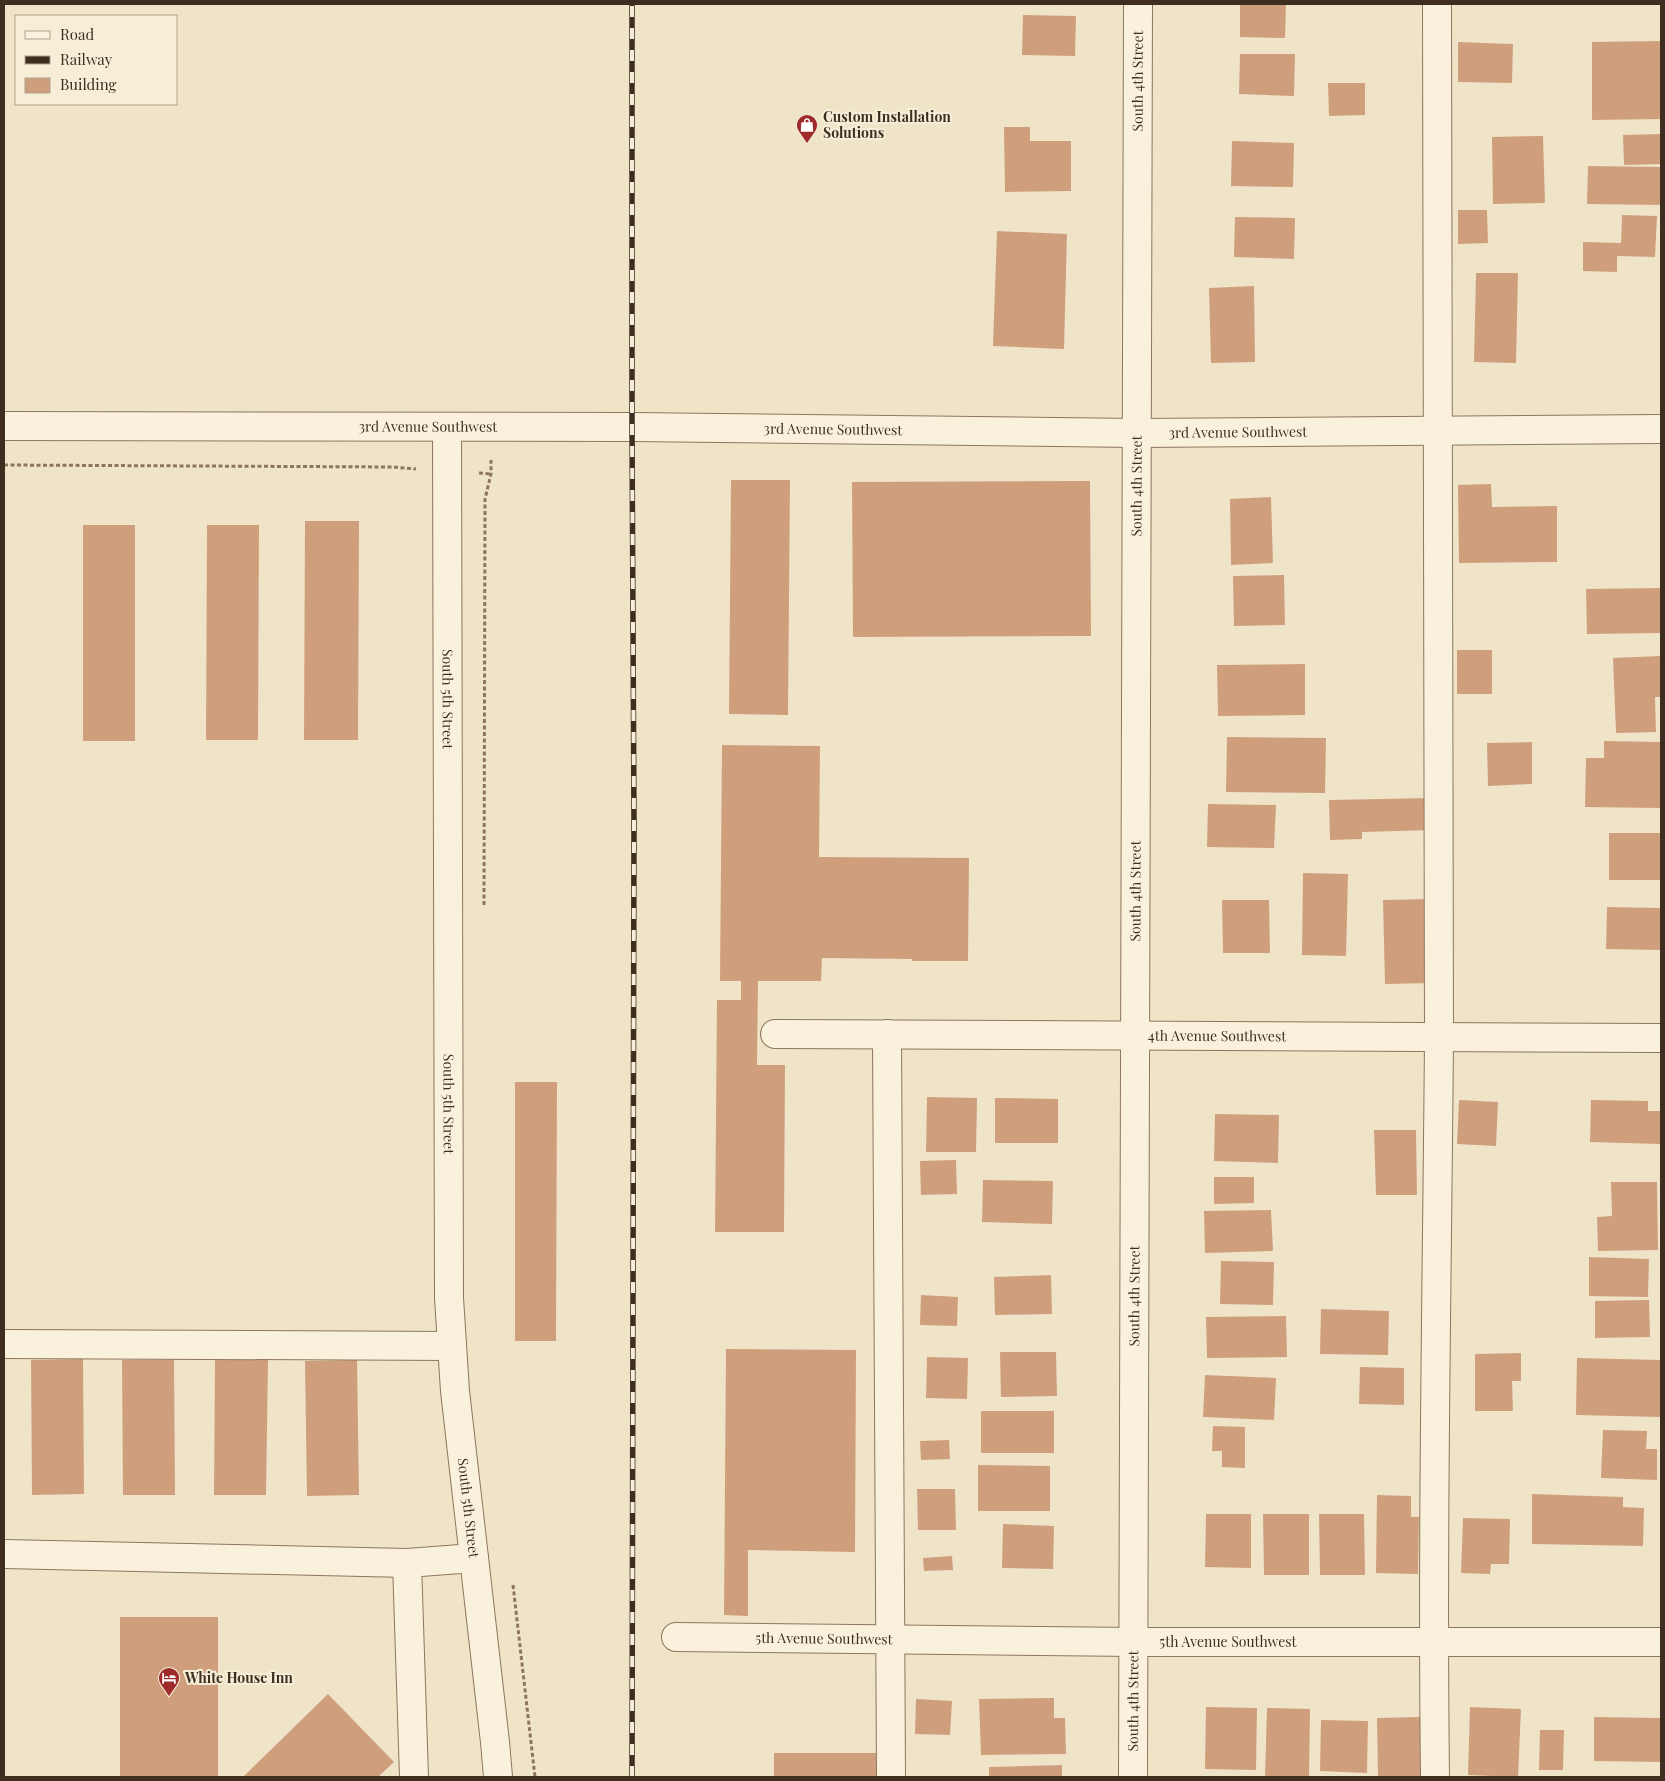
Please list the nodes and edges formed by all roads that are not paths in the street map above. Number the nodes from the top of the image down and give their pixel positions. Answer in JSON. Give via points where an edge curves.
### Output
{"nodes":[{"id":1,"x":1138,"y":4,"type":"edge"},
{"id":2,"x":1437,"y":4,"type":"edge"},
{"id":3,"x":4,"y":426,"type":"edge"},
{"id":4,"x":447,"y":428,"type":"junction"},
{"id":5,"x":1661,"y":429,"type":"edge"},
{"id":6,"x":1439,"y":432,"type":"junction"},
{"id":7,"x":1136,"y":433,"type":"junction"},
{"id":8,"x":775,"y":1034,"type":"dead end"},
{"id":9,"x":888,"y":1034,"type":"junction"},
{"id":10,"x":1136,"y":1036,"type":"junction"},
{"id":11,"x":1439,"y":1037,"type":"junction"},
{"id":12,"x":1661,"y":1038,"type":"edge"},
{"id":13,"x":4,"y":1344,"type":"edge"},
{"id":14,"x":452,"y":1346,"type":"junction"},
{"id":15,"x":4,"y":1554,"type":"edge"},
{"id":16,"x":474,"y":1558,"type":"junction"},
{"id":17,"x":408,"y":1563,"type":"junction"},
{"id":18,"x":676,"y":1637,"type":"dead end"},
{"id":19,"x":891,"y":1639,"type":"junction"},
{"id":20,"x":1134,"y":1642,"type":"junction"},
{"id":21,"x":1433,"y":1642,"type":"junction"},
{"id":22,"x":1661,"y":1642,"type":"edge"},
{"id":23,"x":414,"y":1777,"type":"edge"},
{"id":24,"x":498,"y":1777,"type":"edge"},
{"id":25,"x":891,"y":1777,"type":"edge"},
{"id":26,"x":1133,"y":1777,"type":"edge"},
{"id":27,"x":1435,"y":1777,"type":"edge"}],
"edges":[{"from":1,"to":7,"type":"street","name":"South 4th Street"},
{"from":2,"to":6,"type":"street"},
{"from":3,"to":4,"type":"street","name":"3rd Avenue Southwest"},
{"from":4,"to":7,"type":"street","name":"3rd Avenue Southwest"},
{"from":4,"to":14,"type":"street","name":"South 5th Street","via":[[449,1298]]},
{"from":5,"to":6,"type":"street","name":"3rd Avenue Southwest"},
{"from":6,"to":7,"type":"street","name":"3rd Avenue Southwest"},
{"from":6,"to":11,"type":"street"},
{"from":7,"to":10,"type":"street","name":"South 4th Street"},
{"from":8,"to":9,"type":"street","name":"4th Avenue Southwest"},
{"from":9,"to":10,"type":"street","name":"4th Avenue Southwest"},
{"from":9,"to":19,"type":"street"},
{"from":10,"to":11,"type":"street","name":"4th Avenue Southwest"},
{"from":10,"to":20,"type":"street","name":"South 4th Street"},
{"from":11,"to":12,"type":"street","name":"4th Avenue Southwest"},
{"from":11,"to":21,"type":"street"},
{"from":13,"to":14,"type":"street"},
{"from":14,"to":16,"type":"street","name":"South 5th Street"},
{"from":15,"to":17,"type":"street"},
{"from":16,"to":17,"type":"street"},
{"from":16,"to":24,"type":"street","name":"South 5th Street"},
{"from":17,"to":23,"type":"street"},
{"from":18,"to":19,"type":"street","name":"5th Avenue Southwest"},
{"from":19,"to":20,"type":"street","name":"5th Avenue Southwest"},
{"from":19,"to":25,"type":"street"},
{"from":20,"to":21,"type":"street","name":"5th Avenue Southwest"},
{"from":20,"to":26,"type":"street","name":"South 4th Street"},
{"from":21,"to":22,"type":"street","name":"5th Avenue Southwest"},
{"from":21,"to":27,"type":"street"}]}
